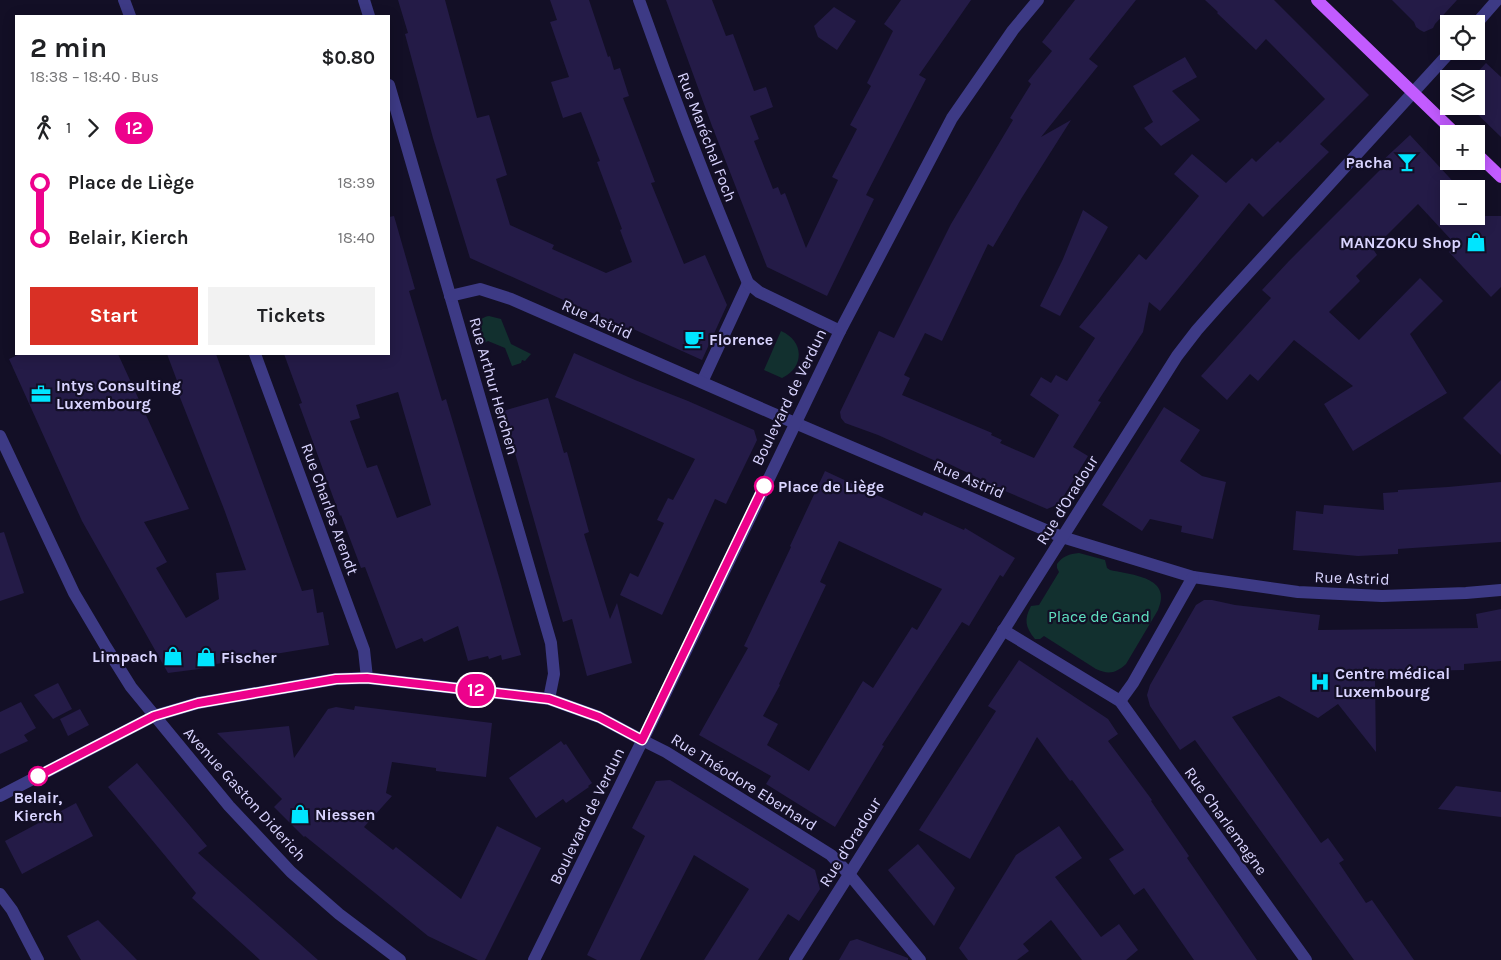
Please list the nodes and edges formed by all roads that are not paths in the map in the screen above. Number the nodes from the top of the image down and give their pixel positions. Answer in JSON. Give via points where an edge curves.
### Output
{"nodes":[{"id":1,"x":124,"y":0,"type":"edge"},
{"id":2,"x":364,"y":0,"type":"edge"},
{"id":3,"x":639,"y":0,"type":"edge"},
{"id":4,"x":1038,"y":0,"type":"edge"},
{"id":5,"x":1317,"y":0,"type":"edge"},
{"id":6,"x":1497,"y":0,"type":"edge"},
{"id":7,"x":130,"y":15,"type":"edge"},
{"id":8,"x":369,"y":15,"type":"edge"},
{"id":9,"x":1484,"y":15,"type":"edge"},
{"id":10,"x":1443,"y":60,"type":"edge"},
{"id":11,"x":390,"y":87,"type":"edge"},
{"id":12,"x":1413,"y":92,"type":"junction"},
{"id":13,"x":1447,"y":125,"type":"edge"},
{"id":14,"x":1485,"y":162,"type":"edge"},
{"id":15,"x":1501,"y":177,"type":"edge"},
{"id":16,"x":748,"y":283,"type":"junction"},
{"id":17,"x":450,"y":296,"type":"junction"},
{"id":18,"x":840,"y":331,"type":"junction"},
{"id":19,"x":255,"y":355,"type":"edge"},
{"id":20,"x":702,"y":382,"type":"junction"},
{"id":21,"x":795,"y":422,"type":"junction"},
{"id":22,"x":0,"y":436,"type":"edge"},
{"id":23,"x":1062,"y":537,"type":"junction"},
{"id":24,"x":1193,"y":578,"type":"junction"},
{"id":25,"x":1501,"y":590,"type":"edge"},
{"id":26,"x":1003,"y":630,"type":"junction"},
{"id":27,"x":367,"y":678,"type":"junction"},
{"id":28,"x":549,"y":699,"type":"junction"},
{"id":29,"x":1120,"y":701,"type":"junction"},
{"id":30,"x":154,"y":716,"type":"junction"},
{"id":31,"x":642,"y":740,"type":"junction"},
{"id":32,"x":0,"y":796,"type":"edge"},
{"id":33,"x":849,"y":874,"type":"junction"},
{"id":34,"x":0,"y":894,"type":"edge"},
{"id":35,"x":38,"y":960,"type":"edge"},
{"id":36,"x":400,"y":960,"type":"edge"},
{"id":37,"x":534,"y":960,"type":"edge"},
{"id":38,"x":795,"y":960,"type":"edge"},
{"id":39,"x":920,"y":960,"type":"edge"},
{"id":40,"x":1306,"y":960,"type":"edge"}],
"edges":[{"from":1,"to":7,"type":"street"},
{"from":2,"to":8,"type":"street"},
{"from":3,"to":16,"type":"street","name":"Rue Maréchal Foch","via":[[703,175]]},
{"from":4,"to":18,"type":"street","name":"Boulevard de Verdun","via":[[1013,30],[952,118]]},
{"from":5,"to":12,"type":"main road"},
{"from":6,"to":9,"type":"street"},
{"from":10,"to":12,"type":"street","name":"Rue d'Oradour"},
{"from":11,"to":17,"type":"street","name":"Rue Arthur Herchen"},
{"from":12,"to":13,"type":"main road"},
{"from":12,"to":23,"type":"street","name":"Rue d'Oradour","via":[[1197,330],[1177,356]]},
{"from":14,"to":15,"type":"main road"},
{"from":16,"to":18,"type":"street","via":[[759,292]]},
{"from":16,"to":20,"type":"street"},
{"from":17,"to":20,"type":"street","name":"Rue Astrid","via":[[480,288]]},
{"from":17,"to":28,"type":"street","name":"Rue Arthur Herchen","via":[[551,642],[554,674]]},
{"from":18,"to":21,"type":"street","name":"Boulevard de Verdun"},
{"from":19,"to":27,"type":"street","name":"Rue Charles Arendt","via":[[364,650]]},
{"from":20,"to":21,"type":"street","name":"Rue Astrid"},
{"from":21,"to":23,"type":"street","name":"Rue Astrid"},
{"from":21,"to":31,"type":"street","name":"Boulevard de Verdun"},
{"from":22,"to":30,"type":"street","name":"Avenue Gaston Diderich","via":[[74,592],[116,663]]},
{"from":23,"to":24,"type":"street","name":"Rue Astrid"},
{"from":23,"to":26,"type":"street","name":"Rue d'Oradour"},
{"from":24,"to":25,"type":"street","name":"Rue Astrid","via":[[1298,592],[1382,596]]},
{"from":24,"to":29,"type":"street","via":[[1134,683]]},
{"from":26,"to":29,"type":"street","name":"Rue Charlemagne"},
{"from":26,"to":33,"type":"street","name":"Rue d'Oradour"},
{"from":27,"to":28,"type":"street","name":"Rue Théodore Eberhard"},
{"from":27,"to":30,"type":"street","name":"Rue Théodore Eberhard","via":[[336,679],[198,703]]},
{"from":28,"to":31,"type":"street","name":"Rue Théodore Eberhard","via":[[599,717]]},
{"from":29,"to":40,"type":"street","name":"Rue Charlemagne"},
{"from":30,"to":32,"type":"street","name":"Rue Théodore Eberhard"},
{"from":30,"to":36,"type":"street","name":"Avenue Gaston Diderich","via":[[229,806],[291,872],[339,914]]},
{"from":31,"to":33,"type":"street","name":"Rue Théodore Eberhard","via":[[831,855]]},
{"from":31,"to":37,"type":"street","name":"Boulevard de Verdun"},
{"from":33,"to":38,"type":"street","name":"Rue d'Oradour"},
{"from":33,"to":39,"type":"street","name":"Rue Théodore Eberhard"},
{"from":34,"to":35,"type":"street"}]}
